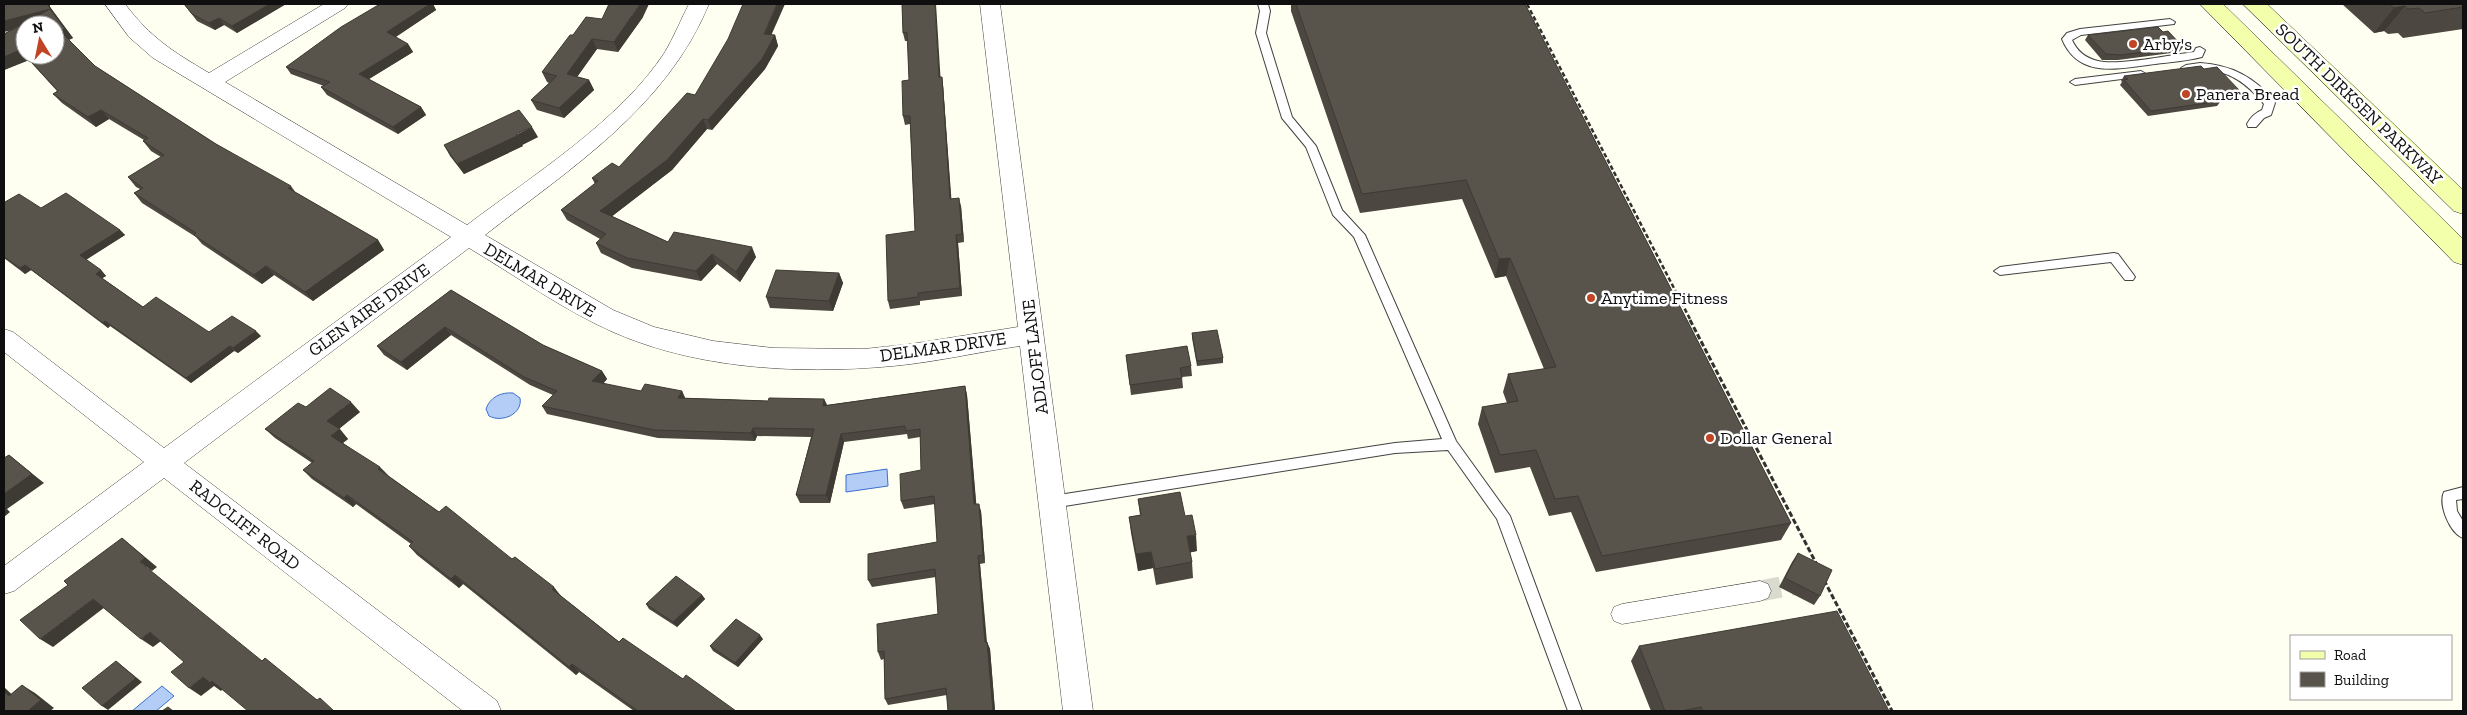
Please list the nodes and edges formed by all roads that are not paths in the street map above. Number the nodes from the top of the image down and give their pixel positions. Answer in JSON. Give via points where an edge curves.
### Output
{"nodes":[{"id":1,"x":115,"y":4,"type":"edge"},
{"id":2,"x":338,"y":4,"type":"edge"},
{"id":3,"x":699,"y":4,"type":"edge"},
{"id":4,"x":990,"y":4,"type":"edge"},
{"id":5,"x":1263,"y":4,"type":"edge"},
{"id":6,"x":2211,"y":4,"type":"edge"},
{"id":7,"x":2254,"y":4,"type":"edge"},
{"id":8,"x":2170,"y":22,"type":"dead end"},
{"id":9,"x":2200,"y":50,"type":"dead end"},
{"id":10,"x":2178,"y":69,"type":"edge"},
{"id":11,"x":2150,"y":72,"type":"edge"},
{"id":12,"x":209,"y":82,"type":"junction"},
{"id":13,"x":2076,"y":82,"type":"dead end"},
{"id":14,"x":2252,"y":124,"type":"dead end"},
{"id":15,"x":2463,"y":205,"type":"edge"},
{"id":16,"x":468,"y":236,"type":"junction"},
{"id":17,"x":2463,"y":255,"type":"edge"},
{"id":18,"x":2000,"y":271,"type":"dead end"},
{"id":19,"x":2129,"y":277,"type":"dead end"},
{"id":20,"x":1032,"y":335,"type":"junction"},
{"id":21,"x":4,"y":339,"type":"edge"},
{"id":22,"x":1451,"y":444,"type":"junction"},
{"id":23,"x":165,"y":462,"type":"junction"},
{"id":24,"x":2463,"y":493,"type":"edge"},
{"id":25,"x":1052,"y":502,"type":"junction"},
{"id":26,"x":2463,"y":532,"type":"edge"},
{"id":27,"x":4,"y":582,"type":"edge"},
{"id":28,"x":1760,"y":590,"type":"tunnel mouth"},
{"id":29,"x":1622,"y":614,"type":"dead end"},
{"id":30,"x":486,"y":711,"type":"edge"},
{"id":31,"x":1078,"y":711,"type":"edge"},
{"id":32,"x":1575,"y":711,"type":"edge"}],
"edges":[{"from":1,"to":12,"type":"street","name":"DELMAR DRIVE","via":[[136,32],[160,53]]},
{"from":2,"to":12,"type":"street"},
{"from":3,"to":16,"type":"street","name":"GLEN AIRE DRIVE","via":[[674,54],[644,92],[597,137]]},
{"from":4,"to":20,"type":"street","name":"ADLOFF LANE"},
{"from":5,"to":22,"type":"lane","via":[[1261,33],[1287,118],[1311,146],[1337,212],[1359,235]]},
{"from":6,"to":17,"type":"main road","name":"SOUTH DIRKSEN PARKWAY"},
{"from":7,"to":15,"type":"main road","name":"SOUTH DIRKSEN PARKWAY"},
{"from":8,"to":9,"type":"lane","via":[[2080,32],[2070,35],[2067,40],[2076,56],[2089,63],[2106,66],[2198,55]]},
{"from":10,"to":14,"type":"lane","via":[[2212,66],[2244,77],[2270,103],[2267,112],[2260,114]]},
{"from":11,"to":13,"type":"lane"},
{"from":12,"to":16,"type":"street","name":"DELMAR DRIVE"},
{"from":16,"to":20,"type":"street","name":"DELMAR DRIVE","via":[[604,318],[652,336],[706,350],[767,358],[822,360],[894,356]]},
{"from":16,"to":23,"type":"street","name":"GLEN AIRE DRIVE"},
{"from":18,"to":19,"type":"lane","via":[[2114,257]]},
{"from":20,"to":25,"type":"street","name":"ADLOFF LANE"},
{"from":21,"to":23,"type":"street","name":"RADCLIFF ROAD"},
{"from":22,"to":25,"type":"lane","via":[[1395,448]]},
{"from":22,"to":32,"type":"lane","via":[[1503,516]]},
{"from":23,"to":27,"type":"street","name":"GLEN AIRE DRIVE"},
{"from":23,"to":30,"type":"street","name":"RADCLIFF ROAD"},
{"from":24,"to":26,"type":"lane","via":[[2448,496],[2450,512]]},
{"from":25,"to":31,"type":"street","name":"ADLOFF LANE"},
{"from":28,"to":29,"type":"street"}]}
